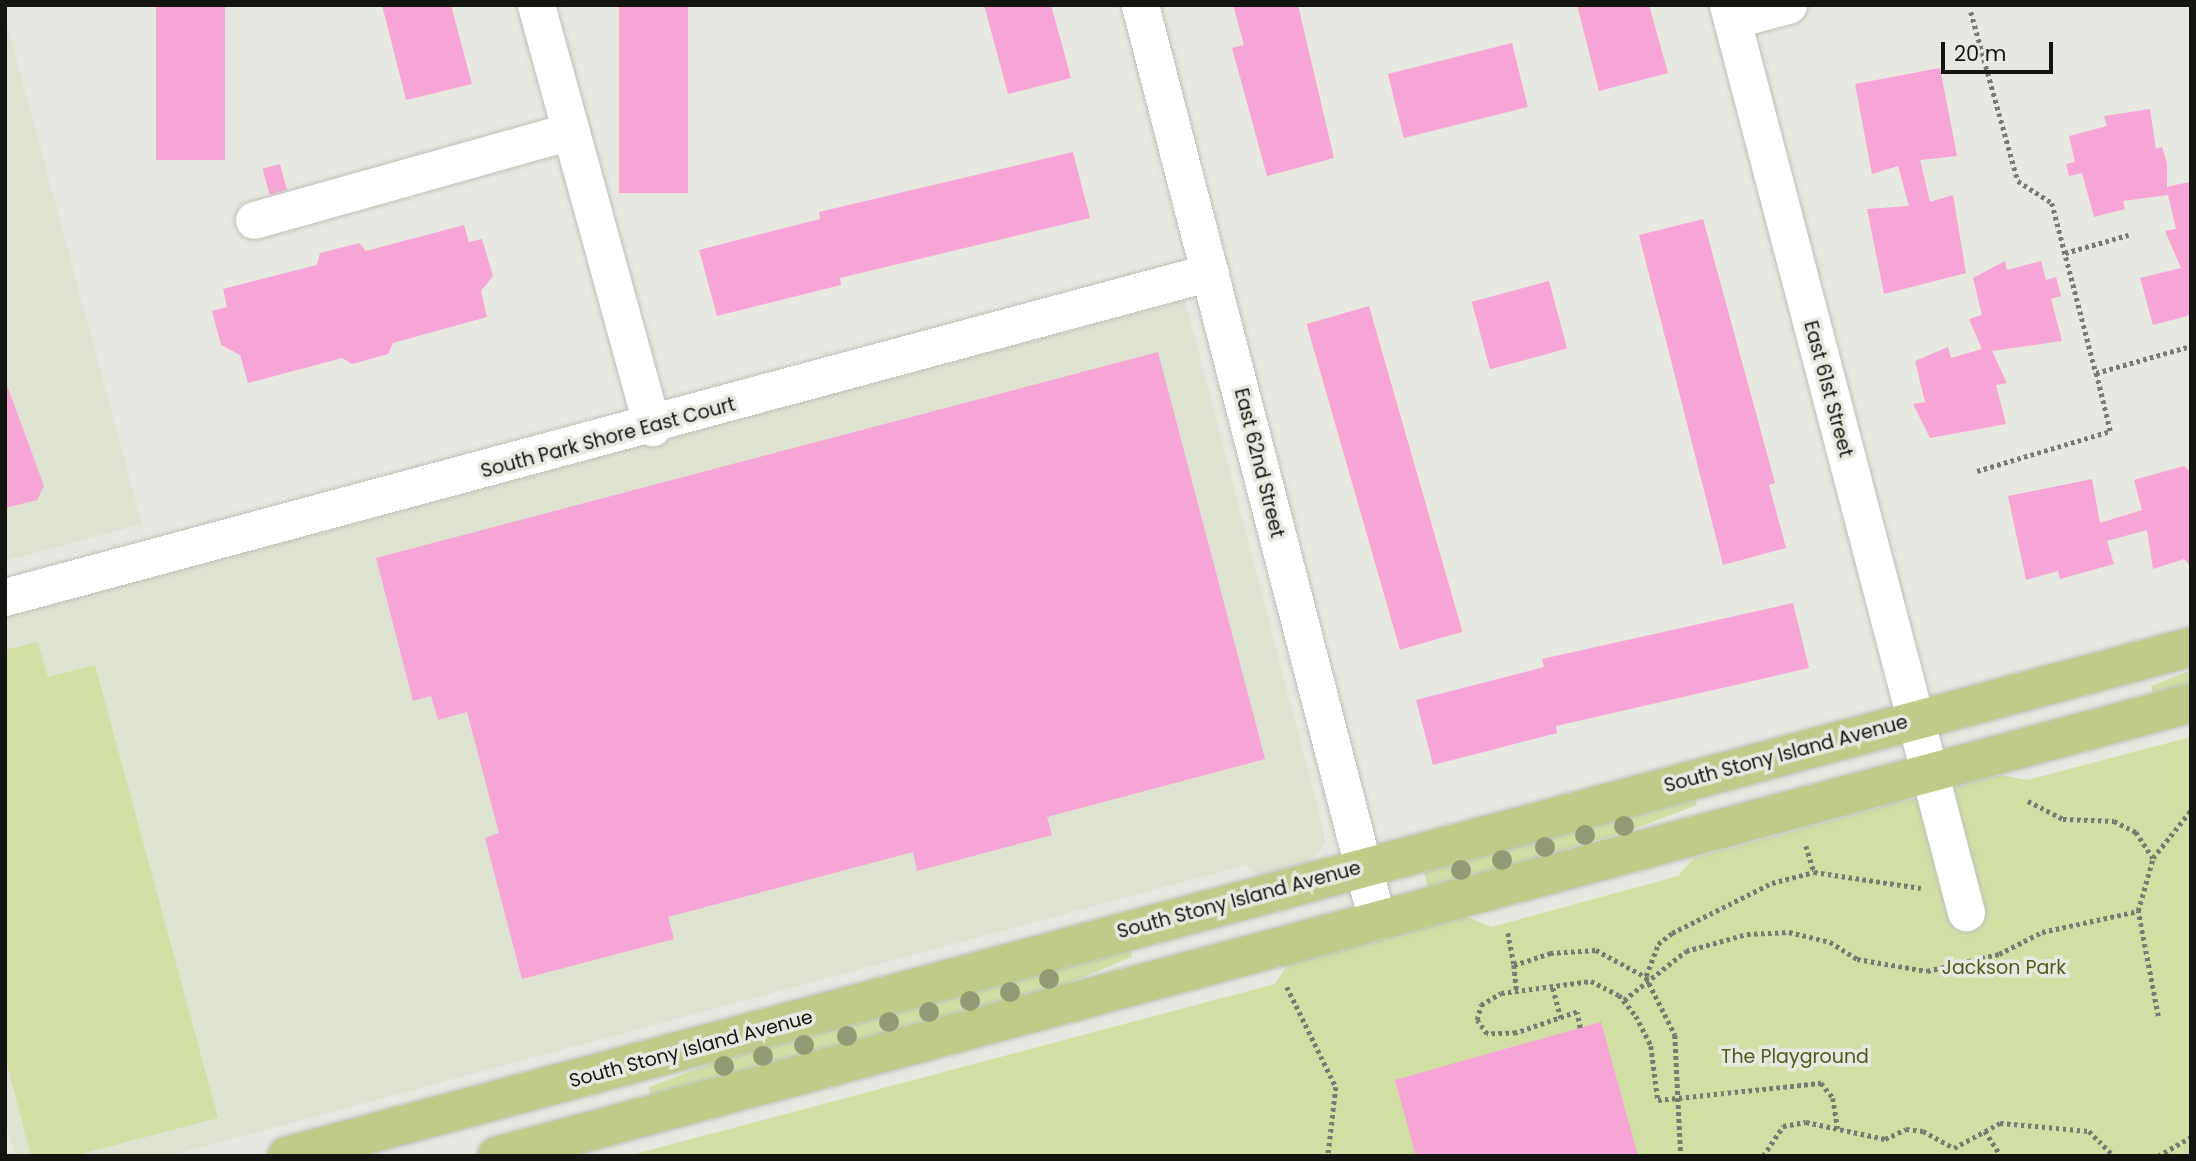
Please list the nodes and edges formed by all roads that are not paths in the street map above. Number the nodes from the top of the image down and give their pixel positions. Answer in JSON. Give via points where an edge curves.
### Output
{"nodes":[{"id":1,"x":536,"y":5,"type":"edge"},
{"id":2,"x":1140,"y":5,"type":"edge"},
{"id":3,"x":1788,"y":5,"type":"edge"},
{"id":4,"x":1730,"y":13,"type":"edge"},
{"id":5,"x":571,"y":131,"type":"junction"},
{"id":6,"x":254,"y":220,"type":"dead end"},
{"id":7,"x":1210,"y":272,"type":"junction"},
{"id":8,"x":652,"y":427,"type":"junction"},
{"id":9,"x":5,"y":597,"type":"edge"},
{"id":10,"x":2191,"y":647,"type":"edge"},
{"id":11,"x":2191,"y":703,"type":"edge"},
{"id":12,"x":1914,"y":720,"type":"junction"},
{"id":13,"x":1930,"y":773,"type":"junction"},
{"id":14,"x":1363,"y":867,"type":"junction"},
{"id":15,"x":1966,"y":912,"type":"dead end"},
{"id":16,"x":1377,"y":921,"type":"junction"},
{"id":17,"x":287,"y":1156,"type":"edge"},
{"id":18,"x":498,"y":1156,"type":"edge"}],
"edges":[{"from":1,"to":5,"type":"street"},
{"from":2,"to":7,"type":"street","name":"East 62nd Street"},
{"from":3,"to":4,"type":"street"},
{"from":4,"to":12,"type":"street","name":"East 61st Street"},
{"from":5,"to":6,"type":"street"},
{"from":5,"to":8,"type":"street"},
{"from":7,"to":8,"type":"street","name":"South Park Shore East Court"},
{"from":7,"to":14,"type":"street","name":"East 62nd Street"},
{"from":8,"to":9,"type":"street","name":"South Park Shore East Court"},
{"from":10,"to":12,"type":"main road","name":"South Stony Island Avenue"},
{"from":11,"to":13,"type":"main road"},
{"from":12,"to":13,"type":"street","name":"East 61st Street"},
{"from":12,"to":14,"type":"main road","name":"South Stony Island Avenue"},
{"from":13,"to":15,"type":"street","name":"East 61st Street"},
{"from":13,"to":16,"type":"main road"},
{"from":14,"to":16,"type":"street","name":"East 62nd Street"},
{"from":14,"to":17,"type":"main road","name":"South Stony Island Avenue"},
{"from":16,"to":18,"type":"main road"}]}
